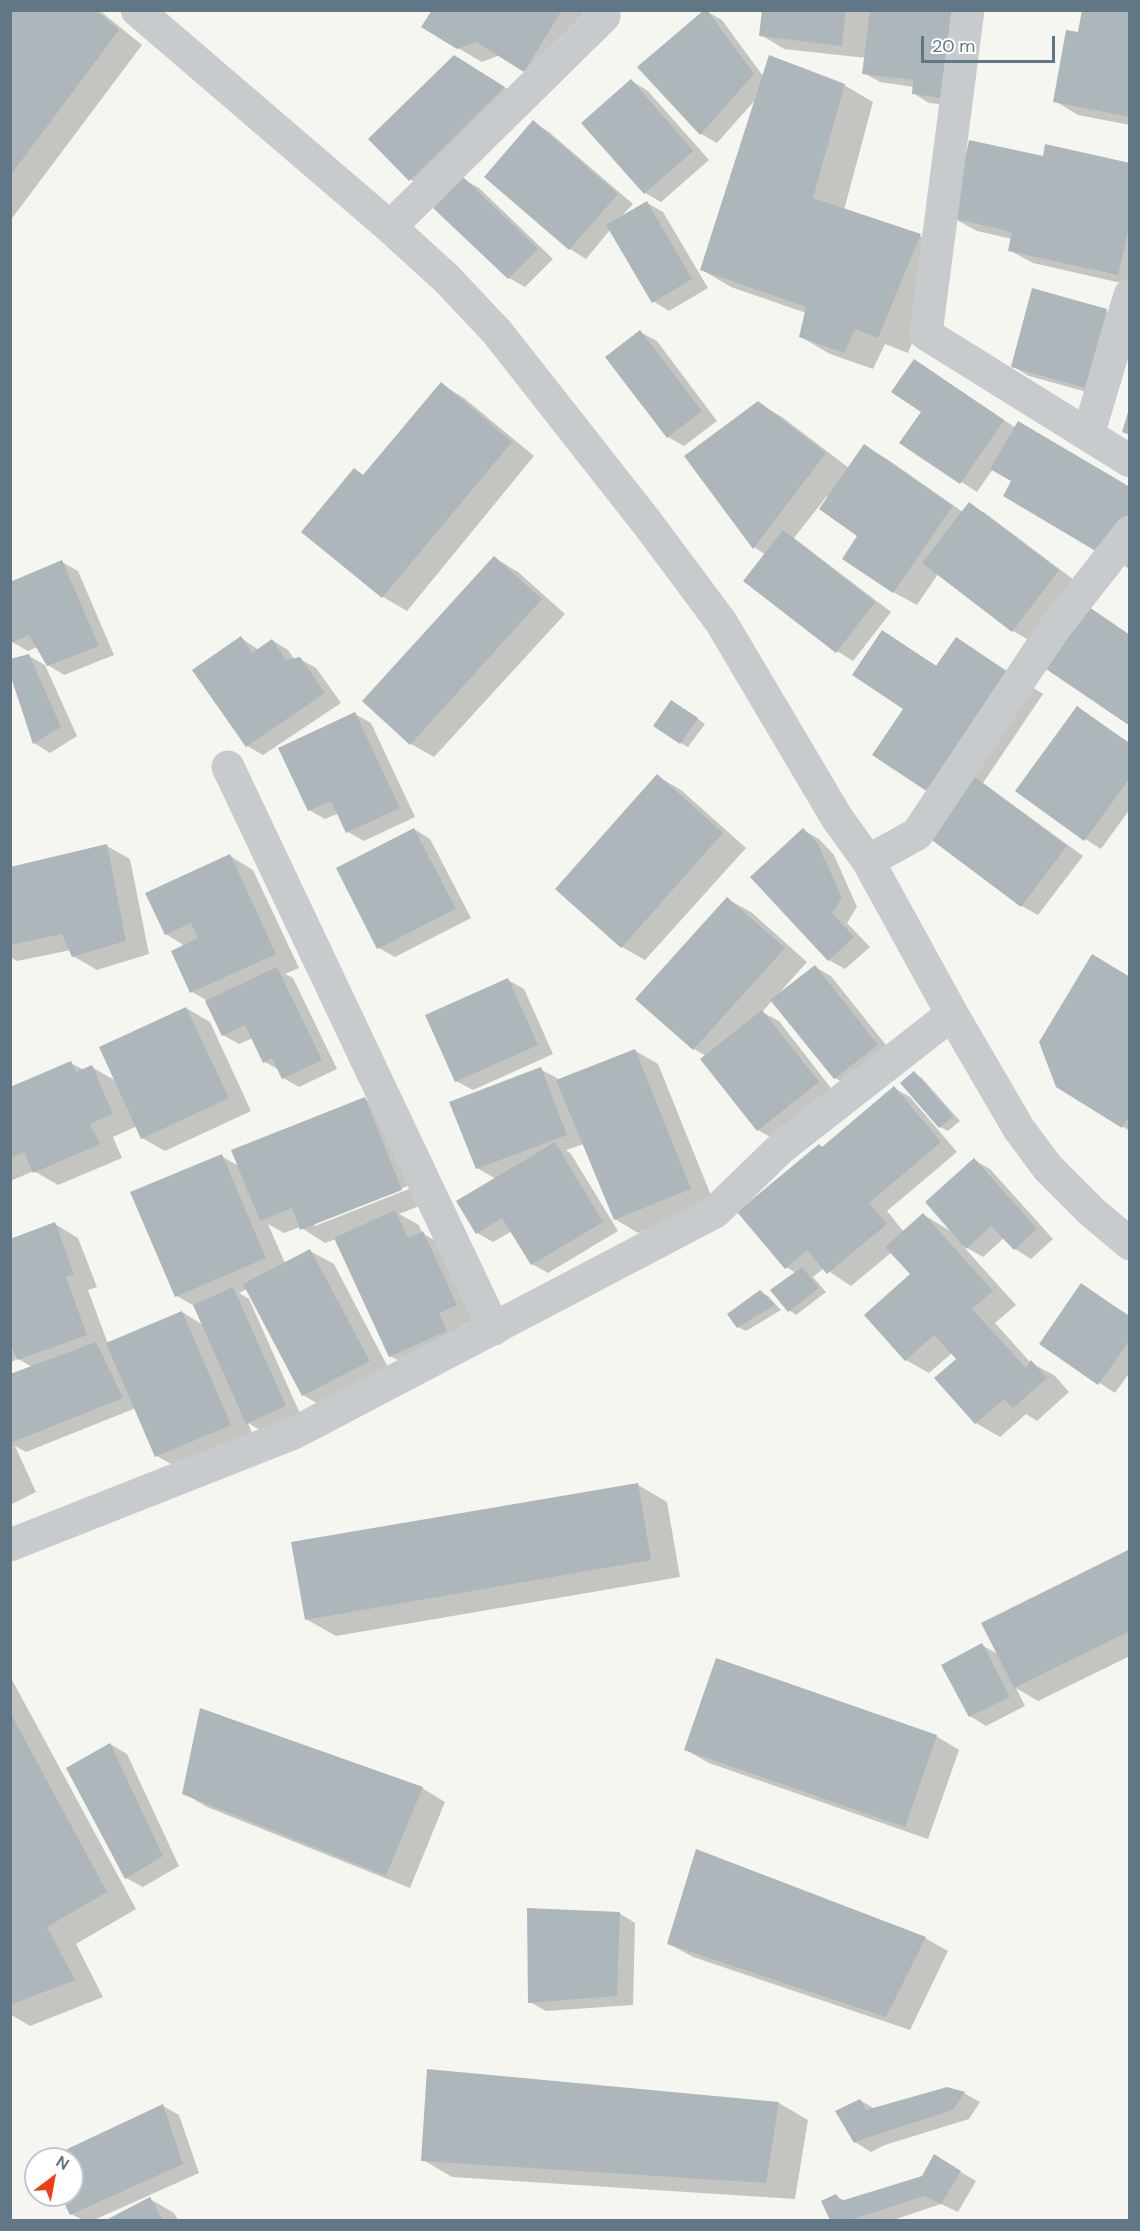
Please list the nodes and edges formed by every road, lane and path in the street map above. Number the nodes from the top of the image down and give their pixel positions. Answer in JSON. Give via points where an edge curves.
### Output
{"nodes":[{"id":1,"x":138,"y":10,"type":"edge"},
{"id":2,"x":968,"y":10,"type":"edge"},
{"id":3,"x":604,"y":16,"type":"dead end"},
{"id":4,"x":390,"y":227,"type":"junction"},
{"id":5,"x":1130,"y":295,"type":"edge"},
{"id":6,"x":1088,"y":435,"type":"junction"},
{"id":7,"x":1130,"y":461,"type":"edge"},
{"id":8,"x":1130,"y":532,"type":"edge"},
{"id":9,"x":228,"y":767,"type":"dead end"},
{"id":10,"x":868,"y":861,"type":"junction"},
{"id":11,"x":952,"y":1014,"type":"junction"},
{"id":12,"x":1130,"y":1244,"type":"edge"},
{"id":13,"x":494,"y":1329,"type":"junction"},
{"id":14,"x":10,"y":1545,"type":"edge"}],
"edges":[{"from":1,"to":4,"type":"street"},
{"from":2,"to":6,"type":"street","via":[[926,334]]},
{"from":3,"to":4,"type":"street"},
{"from":4,"to":10,"type":"street","via":[[497,332],[648,524],[721,622],[837,818]]},
{"from":5,"to":6,"type":"street"},
{"from":6,"to":7,"type":"street"},
{"from":8,"to":10,"type":"street","via":[[1053,630],[917,834]]},
{"from":9,"to":13,"type":"street"},
{"from":10,"to":11,"type":"street"},
{"from":11,"to":12,"type":"street","via":[[1019,1129],[1048,1168]]},
{"from":11,"to":13,"type":"street","via":[[782,1147],[715,1212]]},
{"from":13,"to":14,"type":"street","via":[[294,1433]]}]}
